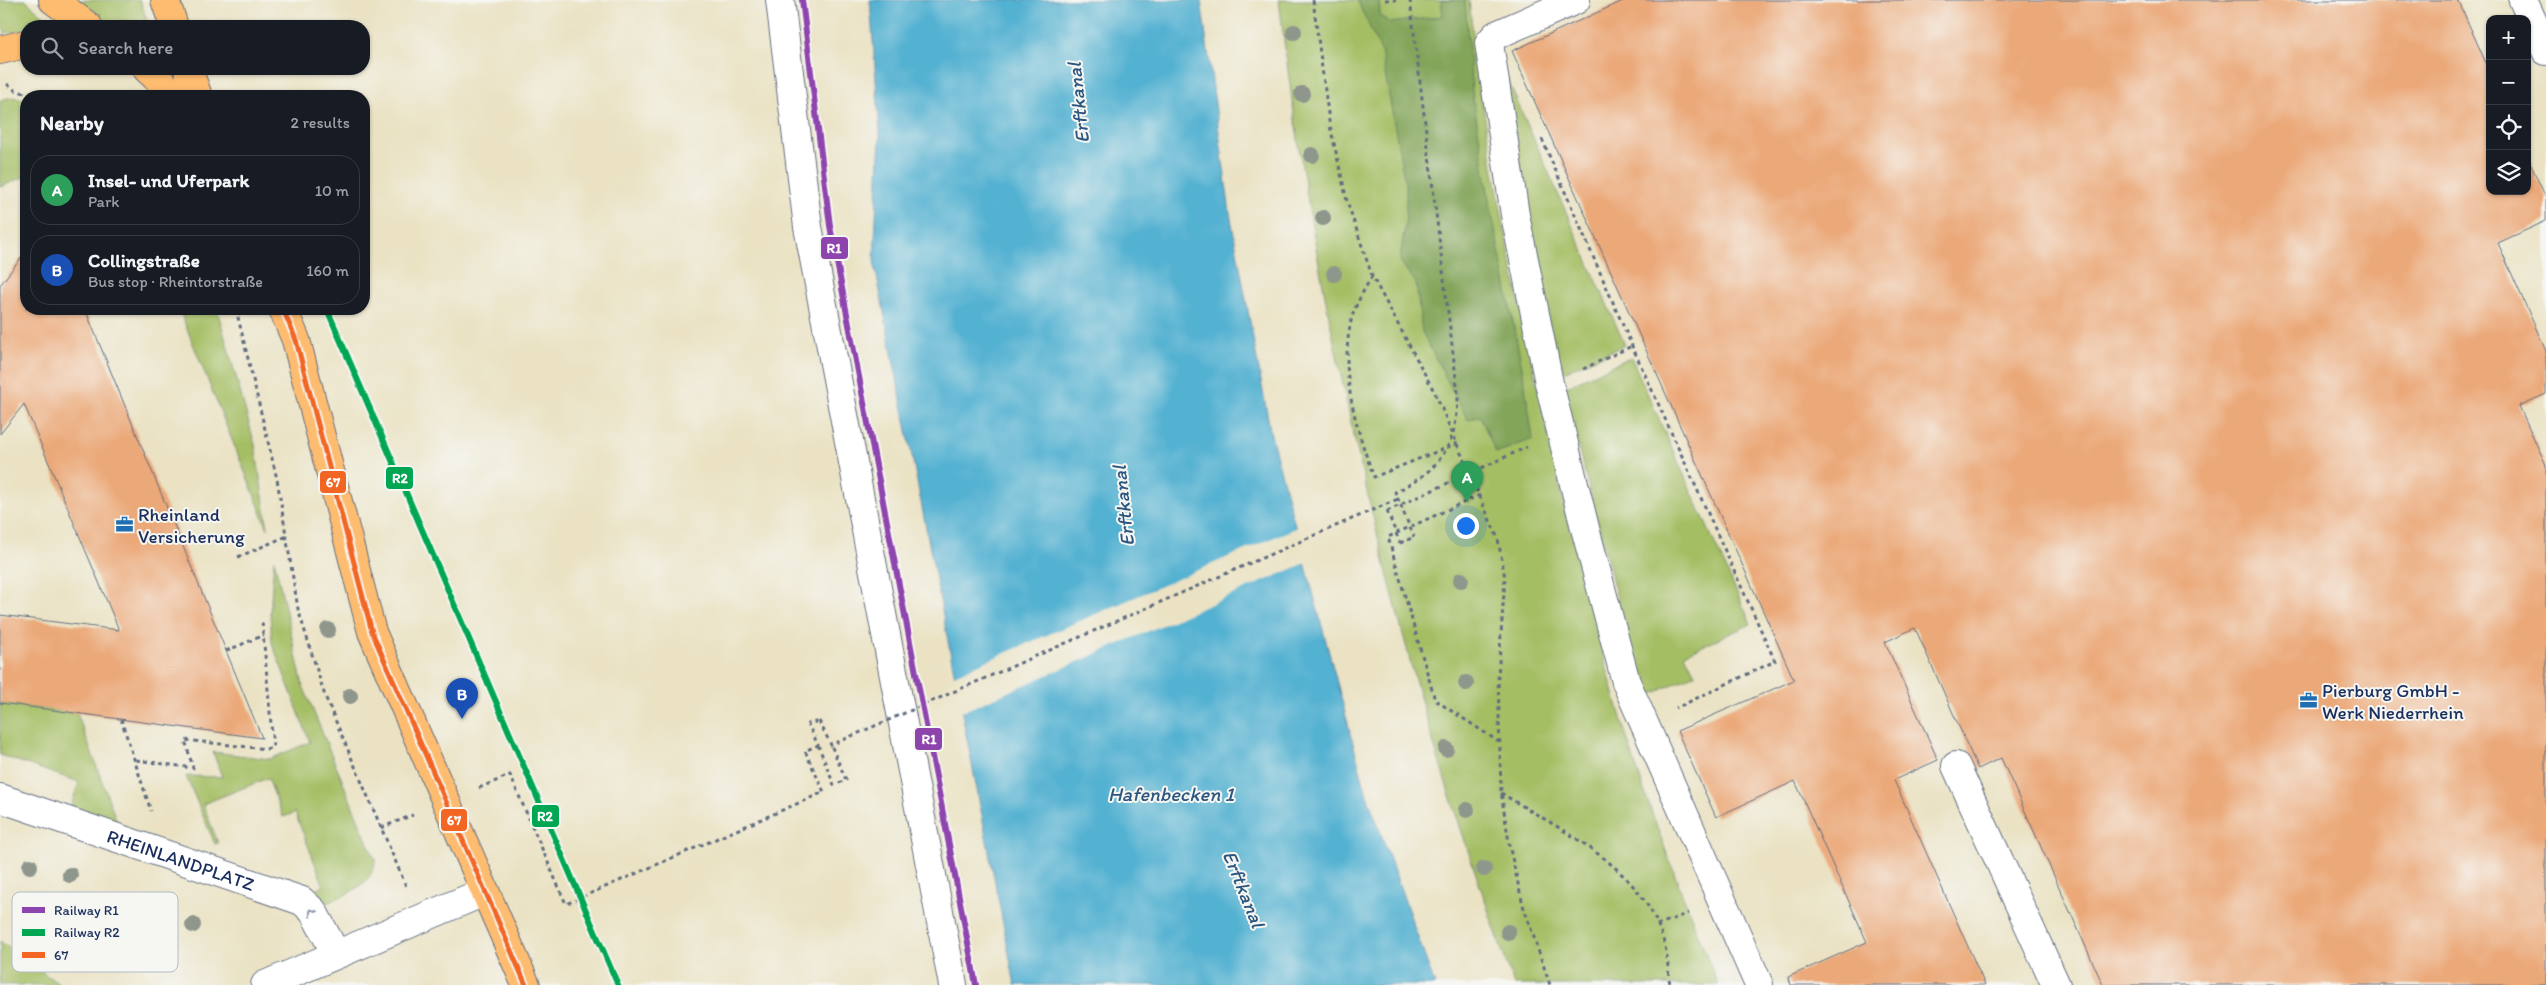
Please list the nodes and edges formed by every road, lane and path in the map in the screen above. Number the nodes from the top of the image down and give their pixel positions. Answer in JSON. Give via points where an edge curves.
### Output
{"nodes":[{"id":1,"x":53,"y":0,"type":"edge"},
{"id":2,"x":780,"y":0,"type":"edge"},
{"id":3,"x":1313,"y":0,"type":"edge"},
{"id":4,"x":1385,"y":0,"type":"edge"},
{"id":5,"x":1396,"y":0,"type":"edge"},
{"id":6,"x":1410,"y":0,"type":"edge"},
{"id":7,"x":1576,"y":0,"type":"edge"},
{"id":8,"x":2523,"y":0,"type":"edge"},
{"id":9,"x":80,"y":20,"type":"edge"},
{"id":10,"x":20,"y":49,"type":"edge"},
{"id":11,"x":2546,"y":51,"type":"edge"},
{"id":12,"x":2,"y":63,"type":"edge"},
{"id":13,"x":154,"y":75,"type":"edge"},
{"id":14,"x":190,"y":75,"type":"edge"},
{"id":15,"x":170,"y":90,"type":"edge"},
{"id":16,"x":196,"y":90,"type":"edge"},
{"id":17,"x":20,"y":91,"type":"edge"},
{"id":18,"x":1540,"y":136,"type":"dead end"},
{"id":19,"x":1372,"y":276,"type":"junction"},
{"id":20,"x":238,"y":315,"type":"edge"},
{"id":21,"x":286,"y":315,"type":"edge"},
{"id":22,"x":1458,"y":443,"type":"junction"},
{"id":23,"x":1445,"y":484,"type":"dead end"},
{"id":24,"x":1480,"y":495,"type":"junction"},
{"id":25,"x":1398,"y":499,"type":"junction"},
{"id":26,"x":286,"y":536,"type":"junction"},
{"id":27,"x":238,"y":557,"type":"dead end"},
{"id":28,"x":262,"y":621,"type":"dead end"},
{"id":29,"x":264,"y":635,"type":"junction"},
{"id":30,"x":226,"y":651,"type":"dead end"},
{"id":31,"x":1672,"y":710,"type":"dead end"},
{"id":32,"x":121,"y":719,"type":"dead end"},
{"id":33,"x":1500,"y":742,"type":"junction"},
{"id":34,"x":818,"y":745,"type":"junction"},
{"id":35,"x":831,"y":745,"type":"junction"},
{"id":36,"x":136,"y":760,"type":"junction"},
{"id":37,"x":1956,"y":766,"type":"dead end"},
{"id":38,"x":510,"y":775,"type":"dead end"},
{"id":39,"x":1501,"y":792,"type":"junction"},
{"id":40,"x":0,"y":798,"type":"edge"},
{"id":41,"x":153,"y":816,"type":"dead end"},
{"id":42,"x":484,"y":892,"type":"junction"},
{"id":43,"x":1690,"y":913,"type":"dead end"},
{"id":44,"x":420,"y":919,"type":"junction"},
{"id":45,"x":1657,"y":925,"type":"junction"},
{"id":46,"x":336,"y":954,"type":"junction"},
{"id":47,"x":265,"y":985,"type":"edge"},
{"id":48,"x":526,"y":985,"type":"edge"},
{"id":49,"x":953,"y":985,"type":"edge"},
{"id":50,"x":1550,"y":985,"type":"edge"},
{"id":51,"x":1670,"y":985,"type":"edge"},
{"id":52,"x":1759,"y":985,"type":"edge"},
{"id":53,"x":2056,"y":985,"type":"edge"}],
"edges":[{"from":1,"to":9,"type":"main road"},
{"from":2,"to":49,"type":"street","via":[[808,227]]},
{"from":3,"to":19,"type":"path","via":[[1329,122],[1347,201]]},
{"from":4,"to":5,"type":"path"},
{"from":6,"to":25,"type":"path","bridge":true,"via":[[1458,394],[1458,416],[1452,441],[1438,464],[1417,482],[1395,492]]},
{"from":7,"to":52,"type":"street","via":[[1496,35],[1488,43],[1515,215],[1549,383],[1626,682]]},
{"from":8,"to":11,"type":"street"},
{"from":10,"to":12,"type":"main road"},
{"from":12,"to":17,"type":"path","via":[[10,89]]},
{"from":13,"to":15,"type":"main road"},
{"from":14,"to":16,"type":"main road"},
{"from":18,"to":31,"type":"path","via":[[1775,661]]},
{"from":19,"to":22,"type":"path"},
{"from":19,"to":22,"type":"path","via":[[1358,300],[1350,325],[1347,357],[1362,446],[1374,478]]},
{"from":20,"to":26,"type":"path","via":[[264,419]]},
{"from":21,"to":42,"type":"main road","via":[[296,340],[372,632]]},
{"from":22,"to":24,"type":"path"},
{"from":23,"to":25,"type":"path","bridge":true,"via":[[1387,511],[1400,543],[1414,536]]},
{"from":24,"to":33,"type":"path","via":[[1498,539],[1505,578],[1498,677]]},
{"from":24,"to":33,"type":"path","via":[[1388,537],[1435,700]]},
{"from":25,"to":35,"type":"path","bridge":true},
{"from":26,"to":27,"type":"path"},
{"from":26,"to":44,"type":"path","via":[[298,609],[325,696]]},
{"from":28,"to":29,"type":"path"},
{"from":29,"to":30,"type":"path"},
{"from":29,"to":36,"type":"path","via":[[273,746],[266,749],[185,740],[193,768]]},
{"from":32,"to":36,"type":"path"},
{"from":33,"to":39,"type":"path"},
{"from":34,"to":35,"type":"path","bridge":true,"via":[[808,724],[819,721]]},
{"from":34,"to":35,"type":"path","via":[[834,786],[846,780]]},
{"from":34,"to":38,"type":"path","via":[[805,751],[824,792],[566,904]]},
{"from":36,"to":41,"type":"path"},
{"from":37,"to":53,"type":"street"},
{"from":39,"to":45,"type":"path","via":[[1609,862],[1628,879]]},
{"from":39,"to":50,"type":"path","via":[[1510,849],[1524,905]]},
{"from":46,"to":40,"type":"street","name":"RHEINLANDPLATZ","one_way":true,"via":[[313,911],[302,901]]},
{"from":42,"to":44,"type":"street"},
{"from":42,"to":48,"type":"main road"},
{"from":43,"to":45,"type":"path"},
{"from":44,"to":46,"type":"street"},
{"from":45,"to":51,"type":"path","via":[[1665,946]]},
{"from":46,"to":47,"type":"street"}]}
